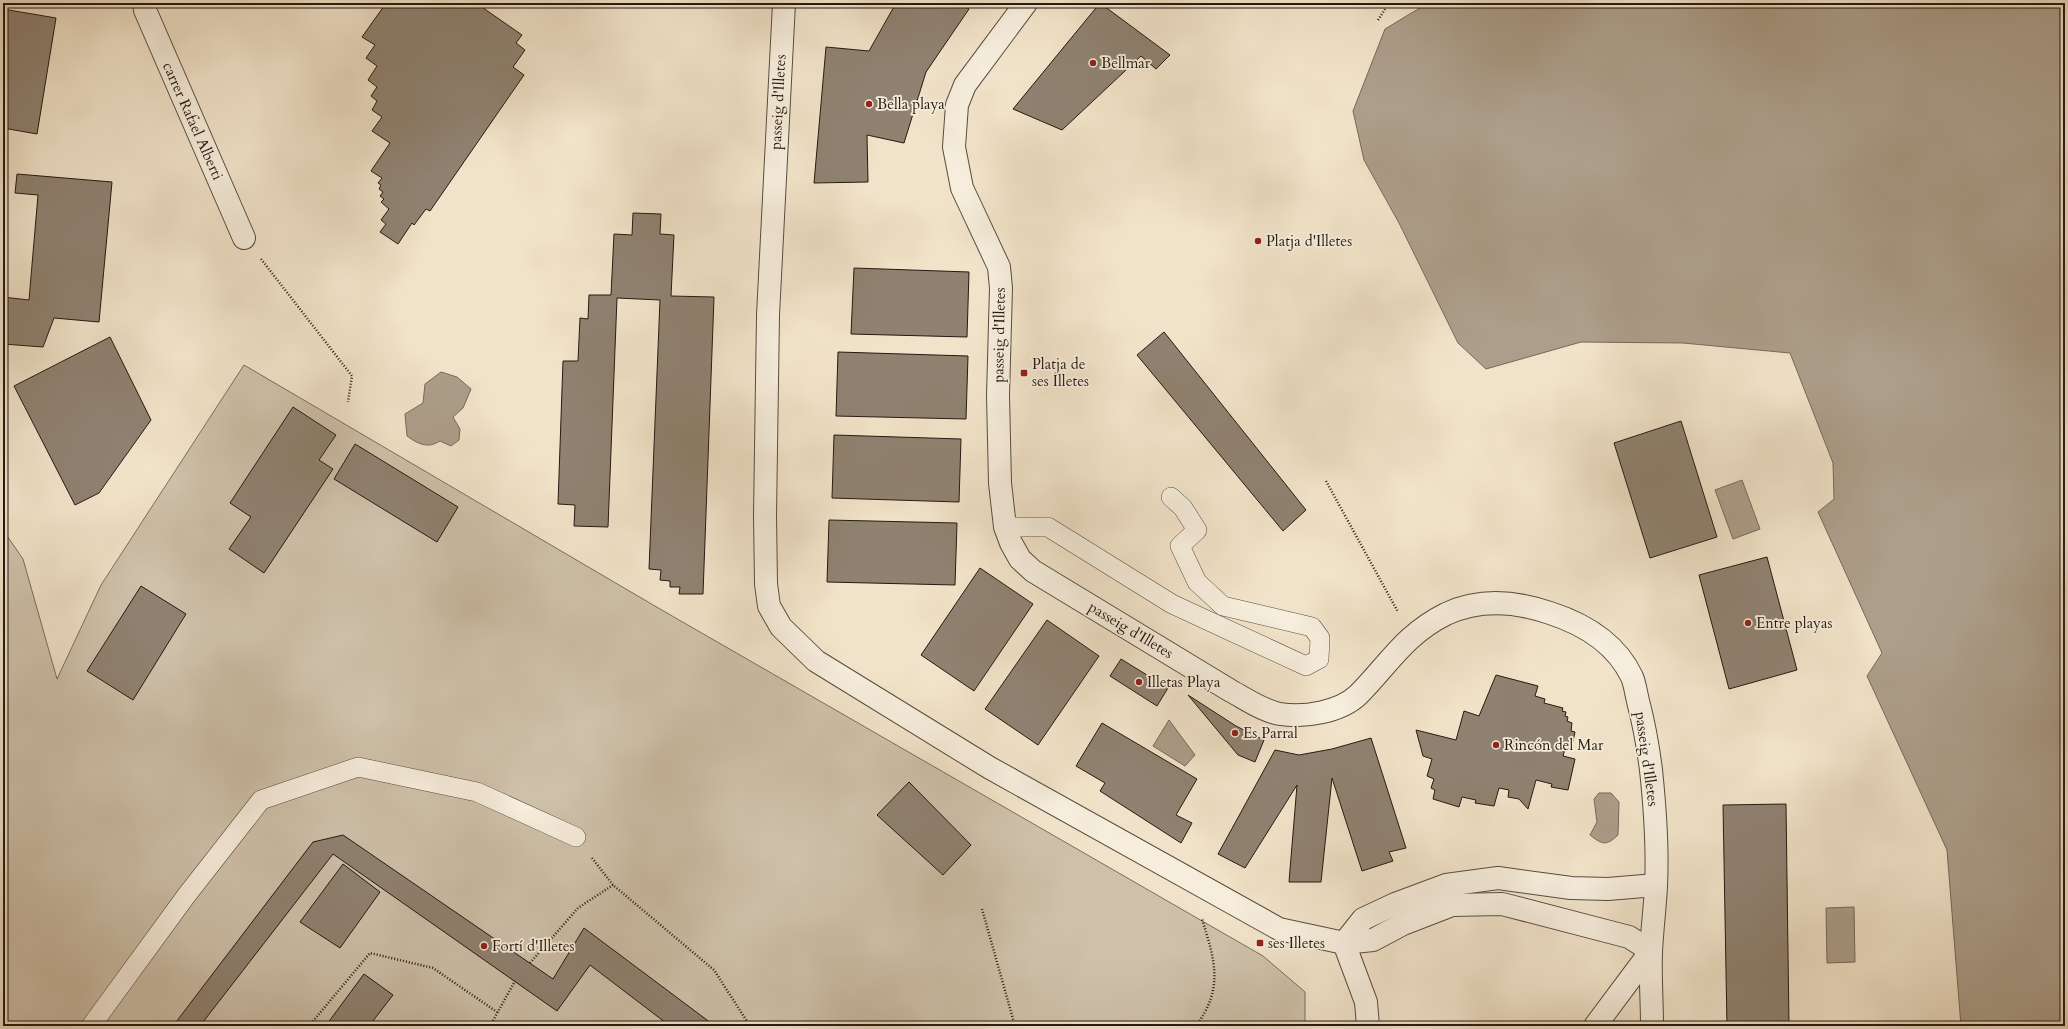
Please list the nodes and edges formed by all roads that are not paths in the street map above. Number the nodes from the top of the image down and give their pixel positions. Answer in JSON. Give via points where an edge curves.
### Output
{"nodes":[{"id":1,"x":144,"y":3,"type":"edge"},
{"id":2,"x":784,"y":3,"type":"edge"},
{"id":3,"x":1026,"y":3,"type":"edge"},
{"id":4,"x":244,"y":238,"type":"road end"},
{"id":5,"x":1171,"y":497,"type":"dead end"},
{"id":6,"x":1005,"y":527,"type":"junction"},
{"id":7,"x":576,"y":837,"type":"road end"},
{"id":8,"x":1656,"y":885,"type":"junction"},
{"id":9,"x":1344,"y":943,"type":"junction"},
{"id":10,"x":1651,"y":952,"type":"junction"},
{"id":11,"x":91,"y":1026,"type":"edge"},
{"id":12,"x":1368,"y":1026,"type":"edge"},
{"id":13,"x":1595,"y":1026,"type":"edge"},
{"id":14,"x":1652,"y":1026,"type":"edge"}],
"edges":[{"from":1,"to":4,"type":"street","name":"carrer Rafael Alberti","via":[[144,10]]},
{"from":2,"to":9,"type":"street","name":"passeig d'Illetes","via":[[768,315],[764,515],[769,606],[781,627],[816,661],[997,772],[1279,929]]},
{"from":3,"to":6,"type":"street","name":"passeig d'Illetes","via":[[965,85],[957,105],[954,147],[962,188],[999,267],[1001,288],[998,434]]},
{"from":5,"to":6,"type":"lane","via":[[1183,508],[1197,530],[1180,546],[1197,582],[1223,606],[1312,627],[1320,638],[1319,659],[1306,666],[1172,604],[1048,528]]},
{"from":6,"to":8,"type":"street","name":"passeig d'Illetes","via":[[1010,543],[1020,559],[1033,571],[1254,704],[1280,714],[1320,714],[1344,705],[1357,696],[1392,654],[1417,632],[1446,614],[1472,605],[1500,602],[1532,606],[1570,619],[1591,630],[1622,660],[1633,678],[1646,732],[1653,789]]},
{"from":7,"to":11,"type":"lane","via":[[477,792],[358,767],[261,800],[186,896]]},
{"from":8,"to":9,"type":"street","via":[[1608,890],[1571,888],[1498,878],[1446,885],[1363,919]]},
{"from":8,"to":10,"type":"street","name":"passeig d'Illetes"},
{"from":9,"to":10,"type":"street","name":"passeig d'Illetes","via":[[1373,940],[1403,924],[1452,905],[1502,904],[1629,937]]},
{"from":9,"to":12,"type":"street","via":[[1366,1002]]},
{"from":10,"to":13,"type":"street"},
{"from":10,"to":14,"type":"street","name":"passeig d'Illetes"}]}
